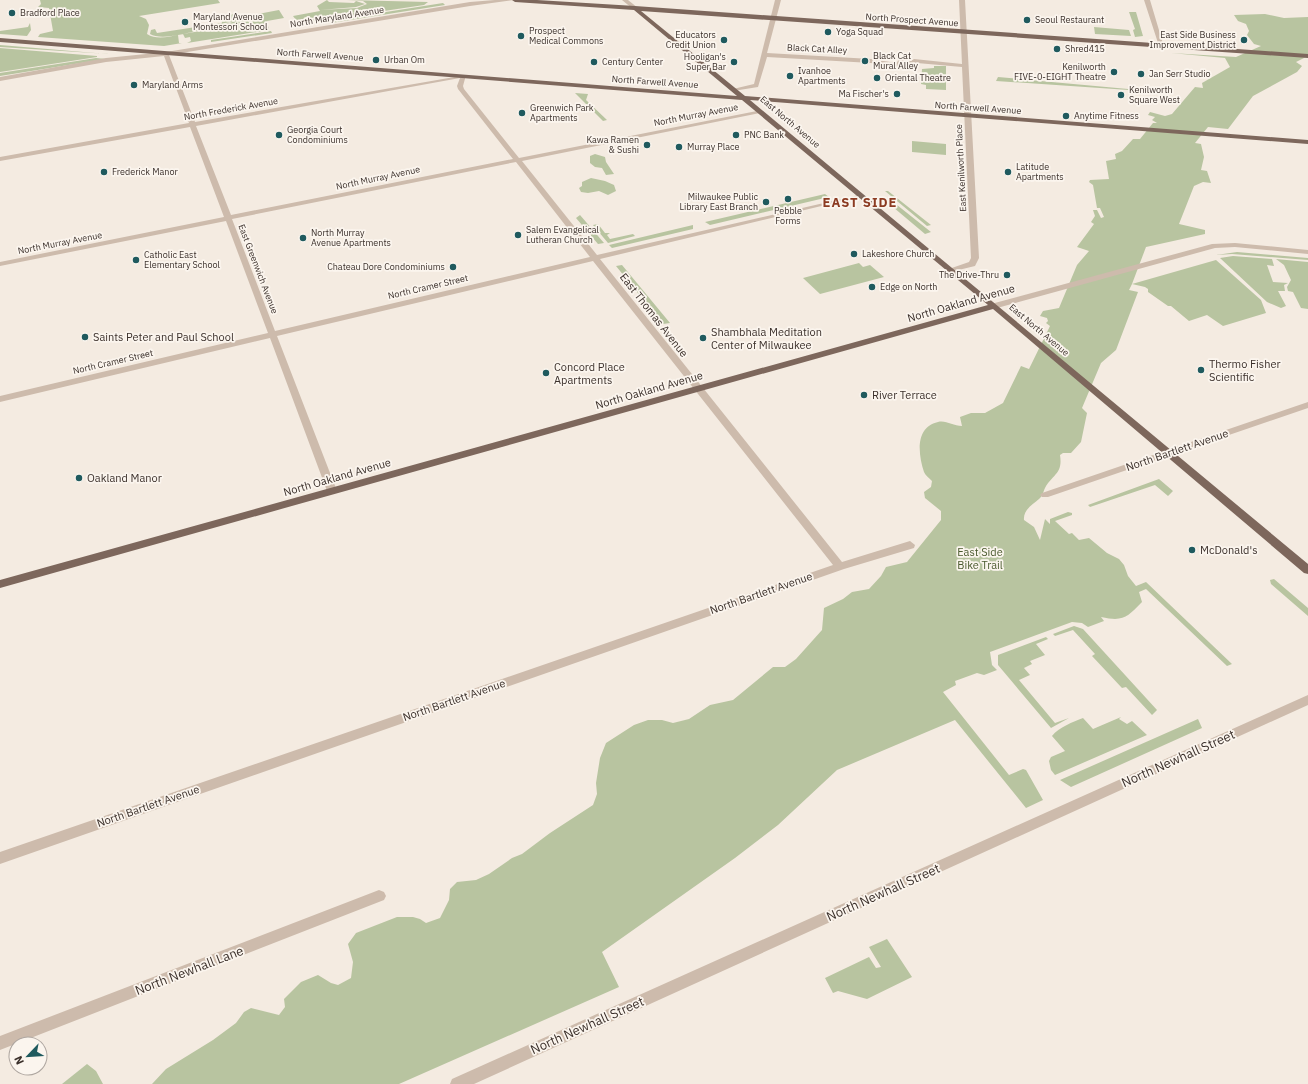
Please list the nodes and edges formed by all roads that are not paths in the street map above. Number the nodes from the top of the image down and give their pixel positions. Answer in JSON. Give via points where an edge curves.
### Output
{"nodes":[{"id":1,"x":511,"y":0,"type":"edge"},
{"id":2,"x":515,"y":0,"type":"edge"},
{"id":3,"x":625,"y":0,"type":"edge"},
{"id":4,"x":778,"y":0,"type":"edge"},
{"id":5,"x":962,"y":0,"type":"edge"},
{"id":6,"x":1147,"y":0,"type":"edge"},
{"id":7,"x":635,"y":8,"type":"junction"},
{"id":8,"x":773,"y":19,"type":"junction"},
{"id":9,"x":963,"y":32,"type":"junction"},
{"id":10,"x":0,"y":40,"type":"edge"},
{"id":11,"x":1162,"y":46,"type":"junction"},
{"id":12,"x":166,"y":54,"type":"junction"},
{"id":13,"x":764,"y":55,"type":"junction"},
{"id":14,"x":1308,"y":56,"type":"edge"},
{"id":15,"x":965,"y":66,"type":"junction"},
{"id":16,"x":464,"y":76,"type":"junction"},
{"id":17,"x":0,"y":79,"type":"edge"},
{"id":18,"x":735,"y":90,"type":"junction"},
{"id":19,"x":746,"y":100,"type":"junction"},
{"id":20,"x":760,"y":111,"type":"junction"},
{"id":21,"x":967,"y":116,"type":"junction"},
{"id":22,"x":193,"y":125,"type":"junction"},
{"id":23,"x":1308,"y":142,"type":"edge"},
{"id":24,"x":0,"y":159,"type":"edge"},
{"id":25,"x":517,"y":160,"type":"junction"},
{"id":26,"x":861,"y":195,"type":"junction"},
{"id":27,"x":228,"y":218,"type":"junction"},
{"id":28,"x":1308,"y":252,"type":"edge"},
{"id":29,"x":595,"y":258,"type":"junction"},
{"id":30,"x":0,"y":264,"type":"edge"},
{"id":31,"x":950,"y":270,"type":"junction"},
{"id":32,"x":994,"y":306,"type":"junction"},
{"id":33,"x":272,"y":334,"type":"junction"},
{"id":34,"x":699,"y":389,"type":"junction"},
{"id":35,"x":0,"y":399,"type":"edge"},
{"id":36,"x":1308,"y":405,"type":"edge"},
{"id":37,"x":1168,"y":452,"type":"junction"},
{"id":38,"x":332,"y":491,"type":"junction"},
{"id":39,"x":1046,"y":495,"type":"dead end"},
{"id":40,"x":910,"y":545,"type":"dead end"},
{"id":41,"x":840,"y":566,"type":"junction"},
{"id":42,"x":1308,"y":570,"type":"edge"},
{"id":43,"x":0,"y":584,"type":"edge"},
{"id":44,"x":1308,"y":700,"type":"edge"},
{"id":45,"x":0,"y":858,"type":"edge"},
{"id":46,"x":379,"y":896,"type":"dead end"},
{"id":47,"x":0,"y":1043,"type":"edge"},
{"id":48,"x":457,"y":1084,"type":"edge"}],
"edges":[{"from":1,"to":12,"type":"street","name":"North Maryland Avenue","via":[[470,4]]},
{"from":2,"to":7,"type":"main road","name":"North Prospect Avenue"},
{"from":3,"to":7,"type":"street","name":"East North Avenue"},
{"from":4,"to":8,"type":"street"},
{"from":5,"to":9,"type":"street","name":"East Kenilworth Place"},
{"from":6,"to":11,"type":"street"},
{"from":7,"to":8,"type":"main road","name":"North Prospect Avenue"},
{"from":7,"to":18,"type":"main road","name":"East North Avenue"},
{"from":8,"to":9,"type":"main road","name":"North Prospect Avenue"},
{"from":8,"to":13,"type":"street"},
{"from":9,"to":11,"type":"main road","name":"North Prospect Avenue"},
{"from":9,"to":15,"type":"street","name":"East Kenilworth Place"},
{"from":10,"to":12,"type":"main road","name":"North Farwell Avenue"},
{"from":11,"to":14,"type":"main road","name":"North Prospect Avenue"},
{"from":12,"to":16,"type":"main road","name":"North Farwell Avenue"},
{"from":12,"to":17,"type":"street","name":"North Maryland Avenue","via":[[137,61],[92,64]]},
{"from":12,"to":22,"type":"street","name":"East Greenwich Avenue"},
{"from":13,"to":15,"type":"street","name":"Black Cat Alley","via":[[899,65],[899,62],[914,62]]},
{"from":13,"to":18,"type":"street","via":[[756,86]]},
{"from":15,"to":21,"type":"street","name":"East Kenilworth Place"},
{"from":16,"to":19,"type":"main road","name":"North Farwell Avenue"},
{"from":16,"to":22,"type":"street","name":"North Frederick Avenue"},
{"from":16,"to":25,"type":"street","name":"East Thomas Avenue","via":[[461,90]]},
{"from":18,"to":19,"type":"main road","name":"East North Avenue"},
{"from":19,"to":20,"type":"main road","name":"East North Avenue"},
{"from":19,"to":21,"type":"main road","name":"North Farwell Avenue"},
{"from":20,"to":25,"type":"street","name":"North Murray Avenue"},
{"from":20,"to":26,"type":"main road","name":"East North Avenue"},
{"from":21,"to":23,"type":"main road","name":"North Farwell Avenue"},
{"from":21,"to":31,"type":"street","name":"East Kenilworth Place","via":[[975,258],[972,264]]},
{"from":22,"to":24,"type":"street","name":"North Frederick Avenue"},
{"from":22,"to":27,"type":"street","name":"East Greenwich Avenue"},
{"from":25,"to":27,"type":"street","name":"North Murray Avenue"},
{"from":25,"to":29,"type":"street","name":"East Thomas Avenue"},
{"from":26,"to":29,"type":"street","name":"North Cramer Street"},
{"from":26,"to":31,"type":"main road","name":"East North Avenue"},
{"from":27,"to":30,"type":"street","name":"North Murray Avenue"},
{"from":27,"to":33,"type":"street","name":"East Greenwich Avenue"},
{"from":28,"to":32,"type":"street","name":"North Oakland Avenue","via":[[1235,245],[1215,246]]},
{"from":29,"to":33,"type":"street","name":"North Cramer Street"},
{"from":29,"to":34,"type":"street","name":"East Thomas Avenue"},
{"from":31,"to":32,"type":"main road","name":"East North Avenue"},
{"from":32,"to":34,"type":"main road","name":"North Oakland Avenue"},
{"from":32,"to":37,"type":"main road","name":"East North Avenue"},
{"from":33,"to":35,"type":"street","name":"North Cramer Street"},
{"from":33,"to":38,"type":"street","name":"East Greenwich Avenue"},
{"from":34,"to":38,"type":"main road","name":"North Oakland Avenue"},
{"from":34,"to":41,"type":"street","name":"East Thomas Avenue"},
{"from":36,"to":37,"type":"street","name":"North Bartlett Avenue"},
{"from":37,"to":39,"type":"street","name":"North Bartlett Avenue"},
{"from":37,"to":42,"type":"main road","name":"East North Avenue"},
{"from":38,"to":43,"type":"main road","name":"North Oakland Avenue"},
{"from":40,"to":41,"type":"street","name":"North Bartlett Avenue"},
{"from":41,"to":45,"type":"street","name":"North Bartlett Avenue"},
{"from":44,"to":48,"type":"street","name":"North Newhall Street"},
{"from":46,"to":47,"type":"street","name":"North Newhall Lane"}]}
